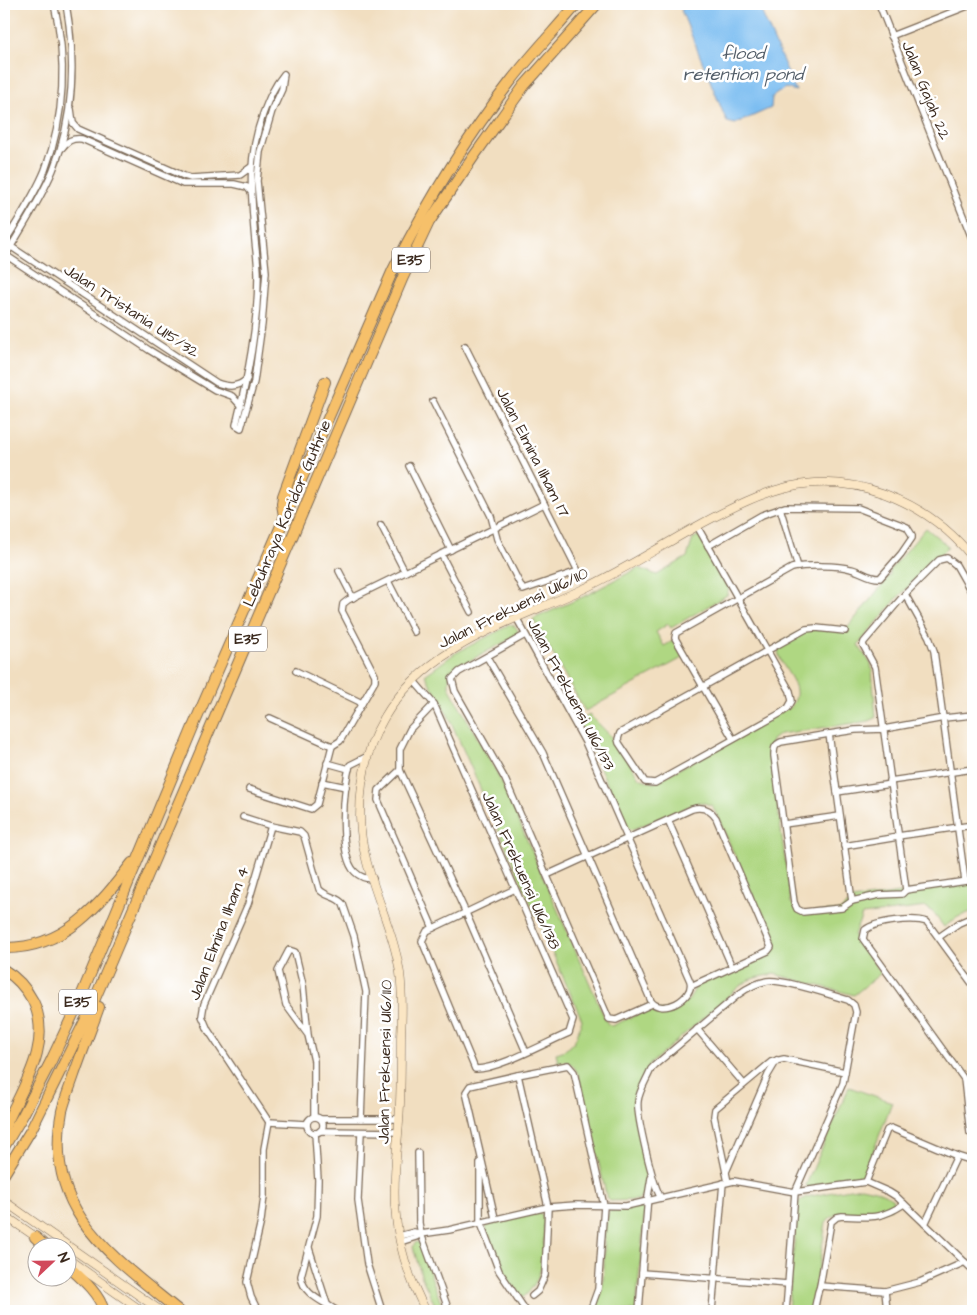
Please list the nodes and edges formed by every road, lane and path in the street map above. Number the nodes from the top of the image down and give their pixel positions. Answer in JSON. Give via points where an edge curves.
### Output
{"nodes":[{"id":1,"x":54,"y":4,"type":"edge"},
{"id":2,"x":66,"y":4,"type":"edge"},
{"id":3,"x":577,"y":4,"type":"edge"},
{"id":4,"x":597,"y":4,"type":"edge"},
{"id":5,"x":879,"y":4,"type":"edge"},
{"id":6,"x":973,"y":4,"type":"edge"},
{"id":7,"x":892,"y":36,"type":"junction"},
{"id":8,"x":70,"y":100,"type":"junction"},
{"id":9,"x":59,"y":153,"type":"junction"},
{"id":10,"x":251,"y":167,"type":"junction"},
{"id":11,"x":250,"y":192,"type":"junction"},
{"id":12,"x":10,"y":233,"type":"junction"},
{"id":13,"x":4,"y":234,"type":"edge"},
{"id":14,"x":973,"y":241,"type":"edge"},
{"id":15,"x":4,"y":243,"type":"edge"},
{"id":16,"x":10,"y":246,"type":"junction"},
{"id":17,"x":4,"y":256,"type":"edge"},
{"id":18,"x":465,"y":346,"type":"dead end"},
{"id":19,"x":175,"y":356,"type":"junction"},
{"id":20,"x":171,"y":364,"type":"junction"},
{"id":21,"x":248,"y":379,"type":"junction"},
{"id":22,"x":325,"y":382,"type":"dead end"},
{"id":23,"x":433,"y":401,"type":"dead end"},
{"id":24,"x":241,"y":406,"type":"junction"},
{"id":25,"x":409,"y":466,"type":"dead end"},
{"id":26,"x":544,"y":504,"type":"junction"},
{"id":27,"x":780,"y":508,"type":"junction"},
{"id":28,"x":284,"y":516,"type":"junction"},
{"id":29,"x":381,"y":525,"type":"dead end"},
{"id":30,"x":697,"y":526,"type":"junction"},
{"id":31,"x":495,"y":528,"type":"junction"},
{"id":32,"x":708,"y":546,"type":"junction"},
{"id":33,"x":451,"y":550,"type":"junction"},
{"id":34,"x":441,"y":554,"type":"junction"},
{"id":35,"x":973,"y":558,"type":"edge"},
{"id":36,"x":798,"y":567,"type":"junction"},
{"id":37,"x":339,"y":571,"type":"dead end"},
{"id":38,"x":405,"y":572,"type":"junction"},
{"id":39,"x":388,"y":581,"type":"junction"},
{"id":40,"x":905,"y":594,"type":"junction"},
{"id":41,"x":973,"y":595,"type":"edge"},
{"id":42,"x":352,"y":598,"type":"junction"},
{"id":43,"x":737,"y":598,"type":"junction"},
{"id":44,"x":471,"y":612,"type":"dead end"},
{"id":45,"x":516,"y":617,"type":"junction"},
{"id":46,"x":845,"y":631,"type":"dead end"},
{"id":47,"x":414,"y":632,"type":"dead end"},
{"id":48,"x":525,"y":635,"type":"junction"},
{"id":49,"x":767,"y":651,"type":"junction"},
{"id":50,"x":487,"y":657,"type":"junction"},
{"id":51,"x":296,"y":671,"type":"dead end"},
{"id":52,"x":414,"y":680,"type":"junction"},
{"id":53,"x":703,"y":687,"type":"junction"},
{"id":54,"x":362,"y":703,"type":"junction"},
{"id":55,"x":434,"y":704,"type":"junction"},
{"id":56,"x":973,"y":715,"type":"edge"},
{"id":57,"x":270,"y":718,"type":"dead end"},
{"id":58,"x":944,"y":718,"type":"junction"},
{"id":59,"x":884,"y":729,"type":"junction"},
{"id":60,"x":829,"y":734,"type":"junction"},
{"id":61,"x":733,"y":739,"type":"junction"},
{"id":62,"x":332,"y":746,"type":"junction"},
{"id":63,"x":368,"y":756,"type":"junction"},
{"id":64,"x":327,"y":763,"type":"junction"},
{"id":65,"x":349,"y":769,"type":"junction"},
{"id":66,"x":973,"y":769,"type":"edge"},
{"id":67,"x":400,"y":770,"type":"junction"},
{"id":68,"x":950,"y":772,"type":"junction"},
{"id":69,"x":322,"y":782,"type":"junction"},
{"id":70,"x":891,"y":782,"type":"junction"},
{"id":71,"x":346,"y":787,"type":"junction"},
{"id":72,"x":249,"y":789,"type":"dead end"},
{"id":73,"x":836,"y":792,"type":"junction"},
{"id":74,"x":840,"y":816,"type":"junction"},
{"id":75,"x":243,"y":817,"type":"dead end"},
{"id":76,"x":668,"y":820,"type":"junction"},
{"id":77,"x":784,"y":824,"type":"junction"},
{"id":78,"x":973,"y":825,"type":"edge"},
{"id":79,"x":271,"y":826,"type":"junction"},
{"id":80,"x":957,"y":827,"type":"junction"},
{"id":81,"x":898,"y":837,"type":"junction"},
{"id":82,"x":628,"y":838,"type":"junction"},
{"id":83,"x":844,"y":846,"type":"junction"},
{"id":84,"x":141,"y":852,"type":"junction"},
{"id":85,"x":588,"y":856,"type":"junction"},
{"id":86,"x":547,"y":875,"type":"junction"},
{"id":87,"x":373,"y":879,"type":"junction"},
{"id":88,"x":973,"y":880,"type":"edge"},
{"id":89,"x":965,"y":881,"type":"junction"},
{"id":90,"x":515,"y":889,"type":"junction"},
{"id":91,"x":906,"y":890,"type":"junction"},
{"id":92,"x":852,"y":901,"type":"junction"},
{"id":93,"x":134,"y":907,"type":"junction"},
{"id":94,"x":466,"y":913,"type":"junction"},
{"id":95,"x":973,"y":916,"type":"edge"},
{"id":96,"x":433,"y":928,"type":"junction"},
{"id":97,"x":939,"y":937,"type":"junction"},
{"id":98,"x":4,"y":948,"type":"edge"},
{"id":99,"x":732,"y":967,"type":"junction"},
{"id":100,"x":4,"y":970,"type":"edge"},
{"id":101,"x":973,"y":985,"type":"edge"},
{"id":102,"x":691,"y":986,"type":"junction"},
{"id":103,"x":652,"y":1004,"type":"junction"},
{"id":104,"x":698,"y":1029,"type":"junction"},
{"id":105,"x":308,"y":1035,"type":"junction"},
{"id":106,"x":526,"y":1052,"type":"junction"},
{"id":107,"x":777,"y":1060,"type":"junction"},
{"id":108,"x":846,"y":1072,"type":"junction"},
{"id":109,"x":518,"y":1075,"type":"junction"},
{"id":110,"x":744,"y":1084,"type":"junction"},
{"id":111,"x":314,"y":1117,"type":"junction"},
{"id":112,"x":321,"y":1119,"type":"junction"},
{"id":113,"x":362,"y":1119,"type":"junction"},
{"id":114,"x":399,"y":1120,"type":"junction"},
{"id":115,"x":268,"y":1122,"type":"junction"},
{"id":116,"x":307,"y":1124,"type":"junction"},
{"id":117,"x":4,"y":1129,"type":"edge"},
{"id":118,"x":318,"y":1132,"type":"junction"},
{"id":119,"x":361,"y":1132,"type":"junction"},
{"id":120,"x":398,"y":1132,"type":"junction"},
{"id":121,"x":973,"y":1135,"type":"edge"},
{"id":122,"x":4,"y":1147,"type":"edge"},
{"id":123,"x":480,"y":1152,"type":"junction"},
{"id":124,"x":418,"y":1153,"type":"dead end"},
{"id":125,"x":956,"y":1156,"type":"junction"},
{"id":126,"x":973,"y":1161,"type":"edge"},
{"id":127,"x":726,"y":1172,"type":"junction"},
{"id":128,"x":4,"y":1174,"type":"edge"},
{"id":129,"x":652,"y":1176,"type":"junction"},
{"id":130,"x":726,"y":1182,"type":"junction"},
{"id":131,"x":866,"y":1182,"type":"junction"},
{"id":132,"x":795,"y":1192,"type":"junction"},
{"id":133,"x":661,"y":1198,"type":"junction"},
{"id":134,"x":4,"y":1201,"type":"edge"},
{"id":135,"x":649,"y":1202,"type":"junction"},
{"id":136,"x":904,"y":1204,"type":"junction"},
{"id":137,"x":604,"y":1206,"type":"junction"},
{"id":138,"x":548,"y":1207,"type":"junction"},
{"id":139,"x":4,"y":1215,"type":"edge"},
{"id":140,"x":495,"y":1218,"type":"junction"},
{"id":141,"x":480,"y":1221,"type":"junction"},
{"id":142,"x":925,"y":1224,"type":"junction"},
{"id":143,"x":422,"y":1234,"type":"junction"},
{"id":144,"x":35,"y":1237,"type":"edge"},
{"id":145,"x":400,"y":1239,"type":"junction"},
{"id":146,"x":309,"y":1246,"type":"junction"},
{"id":147,"x":965,"y":1262,"type":"junction"},
{"id":148,"x":78,"y":1266,"type":"edge"},
{"id":149,"x":973,"y":1270,"type":"edge"},
{"id":150,"x":642,"y":1274,"type":"junction"},
{"id":151,"x":78,"y":1276,"type":"edge"},
{"id":152,"x":715,"y":1279,"type":"junction"},
{"id":153,"x":788,"y":1284,"type":"junction"},
{"id":154,"x":820,"y":1286,"type":"junction"},
{"id":155,"x":885,"y":1291,"type":"junction"},
{"id":156,"x":532,"y":1296,"type":"dead end"},
{"id":157,"x":327,"y":1304,"type":"junction"},
{"id":158,"x":104,"y":1311,"type":"edge"},
{"id":159,"x":142,"y":1311,"type":"edge"},
{"id":160,"x":161,"y":1311,"type":"edge"},
{"id":161,"x":179,"y":1311,"type":"edge"},
{"id":162,"x":258,"y":1311,"type":"edge"},
{"id":163,"x":337,"y":1311,"type":"edge"},
{"id":164,"x":382,"y":1311,"type":"edge"},
{"id":165,"x":426,"y":1311,"type":"edge"},
{"id":166,"x":449,"y":1311,"type":"edge"},
{"id":167,"x":526,"y":1311,"type":"edge"},
{"id":168,"x":590,"y":1311,"type":"edge"},
{"id":169,"x":639,"y":1311,"type":"edge"},
{"id":170,"x":712,"y":1311,"type":"edge"},
{"id":171,"x":786,"y":1311,"type":"edge"},
{"id":172,"x":814,"y":1311,"type":"edge"},
{"id":173,"x":887,"y":1311,"type":"edge"}],
"edges":[{"from":1,"to":12,"type":"street","via":[[63,76],[57,124],[44,170]]},
{"from":2,"to":8,"type":"street","via":[[72,61]]},
{"from":3,"to":28,"type":"highway","name":"Lebuhraya Koridor Guthrie","number":"E35","via":[[510,82],[418,221],[376,306]]},
{"from":4,"to":93,"type":"highway","name":"Lebuhraya Koridor Guthrie","number":"E35","via":[[524,86],[430,222],[403,276]]},
{"from":5,"to":7,"type":"street","name":"Jalan Gajah 22"},
{"from":6,"to":7,"type":"street"},
{"from":7,"to":14,"type":"street","name":"Jalan Gajah 22"},
{"from":8,"to":9,"type":"street"},
{"from":8,"to":10,"type":"street","via":[[71,115],[78,128],[184,176],[240,176]]},
{"from":9,"to":11,"type":"street","via":[[66,142],[82,139],[183,184],[234,184],[246,187]]},
{"from":9,"to":16,"type":"street","via":[[44,188]]},
{"from":10,"to":11,"type":"street"},
{"from":10,"to":24,"type":"street","via":[[258,129],[270,95],[284,74],[260,152],[257,181],[266,272],[264,303],[254,382],[241,428],[236,425]]},
{"from":11,"to":21,"type":"street","via":[[258,273],[256,323]]},
{"from":12,"to":13,"type":"street"},
{"from":12,"to":15,"type":"street"},
{"from":15,"to":16,"type":"street","name":"Jalan Tristania U15/32"},
{"from":16,"to":17,"type":"street"},
{"from":16,"to":19,"type":"street","name":"Jalan Tristania U15/32"},
{"from":17,"to":20,"type":"street","name":"Jalan Tristania U15/32"},
{"from":18,"to":26,"type":"street","name":"Jalan Elmina Ilham 17"},
{"from":19,"to":20,"type":"street"},
{"from":19,"to":21,"type":"street","name":"Jalan Tristania U15/32","via":[[225,386],[239,385]]},
{"from":20,"to":24,"type":"street","name":"Jalan Tristania U15/32","via":[[214,390],[232,396]]},
{"from":21,"to":24,"type":"street"},
{"from":22,"to":28,"type":"highway","via":[[283,496]]},
{"from":23,"to":31,"type":"street"},
{"from":25,"to":33,"type":"street"},
{"from":26,"to":31,"type":"street"},
{"from":26,"to":31,"type":"street","name":"Jalan Elmina Ilham 17","via":[[578,571],[523,590]]},
{"from":27,"to":32,"type":"street"},
{"from":27,"to":36,"type":"street"},
{"from":27,"to":36,"type":"street","via":[[858,508],[906,527],[912,535],[901,554],[880,578],[846,568]]},
{"from":28,"to":84,"type":"highway","name":"Lebuhraya Koridor Guthrie","number":"E35"},
{"from":29,"to":38,"type":"street"},
{"from":30,"to":32,"type":"street"},
{"from":30,"to":35,"type":"street","name":"Jalan Frekuensi U16/110","via":[[744,501],[780,488],[821,483],[846,484],[910,505],[941,524]]},
{"from":30,"to":45,"type":"street","name":"Jalan Frekuensi U16/110","via":[[584,589]]},
{"from":31,"to":33,"type":"street"},
{"from":32,"to":43,"type":"street"},
{"from":33,"to":34,"type":"street"},
{"from":34,"to":38,"type":"street"},
{"from":34,"to":44,"type":"street"},
{"from":36,"to":43,"type":"street"},
{"from":37,"to":42,"type":"street"},
{"from":38,"to":39,"type":"street"},
{"from":39,"to":42,"type":"street"},
{"from":39,"to":47,"type":"street"},
{"from":40,"to":41,"type":"street","via":[[939,560],[948,558],[956,565]]},
{"from":40,"to":58,"type":"street","via":[[934,651]]},
{"from":40,"to":59,"type":"street","via":[[863,643],[875,667]]},
{"from":42,"to":54,"type":"street","via":[[343,604],[342,611],[375,675],[375,681]]},
{"from":43,"to":49,"type":"street"},
{"from":43,"to":53,"type":"street","via":[[675,635]]},
{"from":45,"to":48,"type":"street","name":"Jalan Frekuensi U16/133"},
{"from":45,"to":52,"type":"street","name":"Jalan Frekuensi U16/110","via":[[453,650]]},
{"from":46,"to":49,"type":"street","via":[[811,628]]},
{"from":48,"to":50,"type":"street"},
{"from":48,"to":82,"type":"street","name":"Jalan Frekuensi U16/133","via":[[580,733]]},
{"from":49,"to":53,"type":"street"},
{"from":49,"to":61,"type":"street","via":[[790,691],[792,701],[786,710]]},
{"from":50,"to":85,"type":"street","via":[[543,753]]},
{"from":50,"to":86,"type":"street","via":[[459,672],[452,683],[500,769]]},
{"from":51,"to":54,"type":"street"},
{"from":52,"to":55,"type":"street","name":"Jalan Frekuensi U16/138"},
{"from":52,"to":63,"type":"street","name":"Jalan Frekuensi U16/110","via":[[385,716]]},
{"from":53,"to":61,"type":"street"},
{"from":53,"to":61,"type":"street","via":[[620,733],[619,743],[642,779],[651,784]]},
{"from":54,"to":62,"type":"street","via":[[340,741]]},
{"from":55,"to":67,"type":"street","via":[[410,730],[400,749]]},
{"from":55,"to":90,"type":"street","name":"Jalan Frekuensi U16/138"},
{"from":56,"to":58,"type":"street"},
{"from":57,"to":62,"type":"street"},
{"from":58,"to":59,"type":"street"},
{"from":58,"to":68,"type":"street"},
{"from":59,"to":60,"type":"street"},
{"from":59,"to":70,"type":"street"},
{"from":60,"to":73,"type":"street"},
{"from":60,"to":77,"type":"street","via":[[781,742],[775,747]]},
{"from":62,"to":64,"type":"street"},
{"from":63,"to":65,"type":"street","via":[[353,763]]},
{"from":63,"to":87,"type":"street","name":"Jalan Frekuensi U16/110","via":[[360,798],[360,823],[363,848]]},
{"from":64,"to":65,"type":"street"},
{"from":64,"to":69,"type":"street"},
{"from":65,"to":71,"type":"street"},
{"from":66,"to":68,"type":"street"},
{"from":67,"to":94,"type":"street"},
{"from":67,"to":96,"type":"street","via":[[379,790],[378,800]]},
{"from":68,"to":70,"type":"street"},
{"from":68,"to":80,"type":"street"},
{"from":69,"to":71,"type":"street"},
{"from":69,"to":72,"type":"street","via":[[317,804],[311,809]]},
{"from":70,"to":73,"type":"street"},
{"from":70,"to":81,"type":"street"},
{"from":71,"to":87,"type":"street","via":[[345,837],[350,863],[361,877]]},
{"from":73,"to":74,"type":"street"},
{"from":74,"to":77,"type":"street"},
{"from":74,"to":83,"type":"street"},
{"from":75,"to":79,"type":"street"},
{"from":76,"to":82,"type":"street"},
{"from":76,"to":99,"type":"street"},
{"from":76,"to":99,"type":"street","via":[[696,808],[713,814],[771,945],[768,951]]},
{"from":77,"to":92,"type":"street","via":[[797,909],[803,912],[842,908]]},
{"from":78,"to":80,"type":"street"},
{"from":79,"to":113,"type":"street","via":[[300,832],[304,836],[319,889],[343,904],[354,936],[366,992]]},
{"from":79,"to":115,"type":"street","name":"Jalan Elmina Ilham 4","via":[[248,904],[204,1004],[202,1016]]},
{"from":80,"to":81,"type":"street"},
{"from":80,"to":89,"type":"street"},
{"from":81,"to":83,"type":"street"},
{"from":81,"to":91,"type":"street"},
{"from":82,"to":85,"type":"street"},
{"from":82,"to":102,"type":"street","name":"Jalan Frekuensi U16/133"},
{"from":83,"to":92,"type":"street"},
{"from":84,"to":98,"type":"highway","via":[[102,902],[74,926],[37,943]]},
{"from":84,"to":122,"type":"highway","name":"Lebuhraya Koridor Guthrie","number":"E35","via":[[77,1006]]},
{"from":85,"to":86,"type":"street"},
{"from":85,"to":103,"type":"street"},
{"from":86,"to":103,"type":"street","via":[[609,1019],[616,1020]]},
{"from":87,"to":114,"type":"street","name":"Jalan Frekuensi U16/110","via":[[395,945],[401,983]]},
{"from":88,"to":89,"type":"street"},
{"from":89,"to":91,"type":"street"},
{"from":90,"to":94,"type":"street"},
{"from":90,"to":106,"type":"street","name":"Jalan Frekuensi U16/138","via":[[573,1020],[569,1032]]},
{"from":91,"to":92,"type":"street","via":[[902,894]]},
{"from":93,"to":128,"type":"highway","name":"Lebuhraya Koridor Guthrie","number":"E35","via":[[63,1069]]},
{"from":93,"to":161,"type":"highway","via":[[62,1110],[57,1144],[59,1164],[72,1204],[95,1238],[109,1254]]},
{"from":94,"to":96,"type":"street"},
{"from":94,"to":106,"type":"street"},
{"from":95,"to":97,"type":"street"},
{"from":96,"to":106,"type":"street","name":"Jalan Frekuensi U16/138","via":[[427,931],[422,941],[475,1069],[508,1061]]},
{"from":97,"to":101,"type":"street"},
{"from":97,"to":121,"type":"street","via":[[927,922],[919,919],[870,926],[864,930],[863,939],[964,1078],[970,1133]]},
{"from":99,"to":102,"type":"street"},
{"from":100,"to":117,"type":"highway","via":[[30,995],[40,1032],[35,1060]]},
{"from":102,"to":103,"type":"street","via":[[688,995],[679,1001],[662,1008]]},
{"from":104,"to":108,"type":"street","via":[[745,990],[768,981],[848,1000],[856,1012]]},
{"from":104,"to":110,"type":"street"},
{"from":104,"to":129,"type":"street","via":[[655,1065],[638,1098]]},
{"from":105,"to":105,"type":"street","via":[[286,1006],[278,971],[289,950],[295,952],[303,985]]},
{"from":105,"to":111,"type":"street","via":[[314,1061]]},
{"from":107,"to":108,"type":"street"},
{"from":107,"to":110,"type":"street"},
{"from":107,"to":127,"type":"street"},
{"from":108,"to":132,"type":"street"},
{"from":109,"to":123,"type":"street","via":[[470,1086],[466,1092]]},
{"from":109,"to":137,"type":"street","via":[[564,1064],[573,1068]]},
{"from":109,"to":138,"type":"street"},
{"from":110,"to":127,"type":"street","via":[[715,1109]]},
{"from":111,"to":112,"type":"street"},
{"from":111,"to":116,"type":"street"},
{"from":112,"to":113,"type":"street"},
{"from":112,"to":118,"type":"street","via":[[323,1126]]},
{"from":113,"to":114,"type":"street"},
{"from":114,"to":120,"type":"street","name":"Jalan Frekuensi U16/110"},
{"from":115,"to":116,"type":"street"},
{"from":115,"to":162,"type":"street","via":[[261,1221],[248,1282]]},
{"from":116,"to":118,"type":"street","via":[[310,1131]]},
{"from":118,"to":119,"type":"street"},
{"from":118,"to":146,"type":"street","via":[[317,1216]]},
{"from":119,"to":120,"type":"street"},
{"from":119,"to":164,"type":"street","via":[[358,1200],[367,1264]]},
{"from":120,"to":145,"type":"street","name":"Jalan Frekuensi U16/110","via":[[394,1204]]},
{"from":123,"to":140,"type":"street"},
{"from":123,"to":141,"type":"street"},
{"from":124,"to":143,"type":"street"},
{"from":125,"to":126,"type":"street"},
{"from":125,"to":131,"type":"street","via":[[889,1128]]},
{"from":125,"to":142,"type":"street"},
{"from":127,"to":130,"type":"street"},
{"from":129,"to":133,"type":"street"},
{"from":129,"to":135,"type":"street"},
{"from":130,"to":132,"type":"street","via":[[741,1181]]},
{"from":130,"to":133,"type":"street"},
{"from":130,"to":152,"type":"street"},
{"from":131,"to":132,"type":"street"},
{"from":131,"to":136,"type":"street","via":[[889,1192]]},
{"from":132,"to":153,"type":"street"},
{"from":133,"to":135,"type":"street"},
{"from":134,"to":160,"type":"street"},
{"from":135,"to":137,"type":"street"},
{"from":135,"to":150,"type":"street"},
{"from":136,"to":142,"type":"street"},
{"from":136,"to":154,"type":"street","via":[[876,1217],[842,1216],[834,1219],[829,1226]]},
{"from":137,"to":138,"type":"street"},
{"from":137,"to":168,"type":"street","via":[[598,1289]]},
{"from":138,"to":140,"type":"street"},
{"from":138,"to":156,"type":"street","via":[[545,1275]]},
{"from":139,"to":144,"type":"street"},
{"from":140,"to":141,"type":"street"},
{"from":141,"to":143,"type":"street"},
{"from":141,"to":167,"type":"street","via":[[499,1271]]},
{"from":142,"to":147,"type":"street"},
{"from":143,"to":145,"type":"street","via":[[414,1232]]},
{"from":143,"to":166,"type":"street"},
{"from":145,"to":165,"type":"street","name":"Jalan Frekuensi U16/110","via":[[408,1270]]},
{"from":146,"to":157,"type":"street"},
{"from":146,"to":157,"type":"street","via":[[302,1284],[307,1292]]},
{"from":147,"to":149,"type":"street"},
{"from":147,"to":155,"type":"street","via":[[925,1280]]},
{"from":148,"to":159,"type":"street"},
{"from":150,"to":152,"type":"street"},
{"from":150,"to":169,"type":"street"},
{"from":151,"to":158,"type":"highway"},
{"from":152,"to":153,"type":"street"},
{"from":152,"to":170,"type":"street"},
{"from":153,"to":171,"type":"street"},
{"from":154,"to":155,"type":"street"},
{"from":154,"to":172,"type":"street"},
{"from":155,"to":173,"type":"street"},
{"from":157,"to":163,"type":"street"}]}
